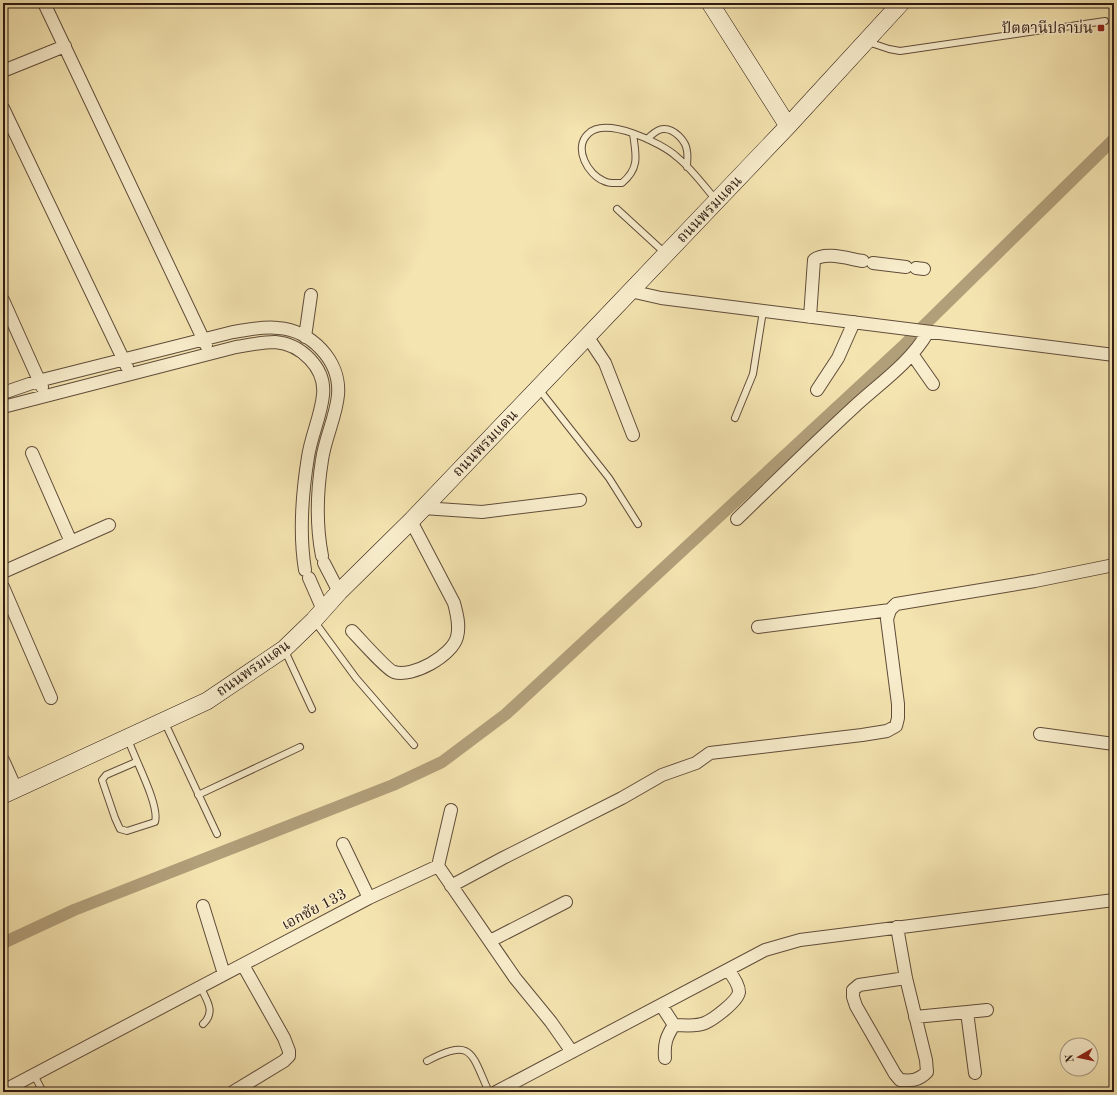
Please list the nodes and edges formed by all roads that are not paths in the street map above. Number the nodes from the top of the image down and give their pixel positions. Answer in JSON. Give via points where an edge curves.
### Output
{"nodes":[{"id":1,"x":44,"y":3,"type":"edge"},
{"id":2,"x":710,"y":3,"type":"edge"},
{"id":3,"x":901,"y":3,"type":"edge"},
{"id":4,"x":1105,"y":21,"type":"dead end"},
{"id":5,"x":866,"y":41,"type":"junction"},
{"id":6,"x":65,"y":46,"type":"junction"},
{"id":7,"x":3,"y":71,"type":"edge"},
{"id":8,"x":3,"y":108,"type":"edge"},
{"id":9,"x":788,"y":126,"type":"junction"},
{"id":10,"x":633,"y":134,"type":"junction"},
{"id":11,"x":647,"y":139,"type":"junction"},
{"id":12,"x":687,"y":167,"type":"junction"},
{"id":13,"x":717,"y":200,"type":"junction"},
{"id":14,"x":617,"y":209,"type":"dead end"},
{"id":15,"x":666,"y":254,"type":"junction"},
{"id":16,"x":916,"y":268,"type":"dead end"},
{"id":17,"x":630,"y":291,"type":"junction"},
{"id":18,"x":311,"y":295,"type":"dead end"},
{"id":19,"x":3,"y":300,"type":"edge"},
{"id":20,"x":763,"y":311,"type":"junction"},
{"id":21,"x":810,"y":317,"type":"junction"},
{"id":22,"x":854,"y":322,"type":"junction"},
{"id":23,"x":925,"y":332,"type":"junction"},
{"id":24,"x":587,"y":336,"type":"junction"},
{"id":25,"x":305,"y":337,"type":"junction"},
{"id":26,"x":204,"y":340,"type":"junction"},
{"id":27,"x":209,"y":353,"type":"junction"},
{"id":28,"x":912,"y":354,"type":"junction"},
{"id":29,"x":1114,"y":355,"type":"edge"},
{"id":30,"x":124,"y":360,"type":"junction"},
{"id":31,"x":130,"y":373,"type":"junction"},
{"id":32,"x":38,"y":381,"type":"junction"},
{"id":33,"x":933,"y":384,"type":"dead end"},
{"id":34,"x":538,"y":388,"type":"junction"},
{"id":35,"x":817,"y":390,"type":"dead end"},
{"id":36,"x":3,"y":393,"type":"edge"},
{"id":37,"x":47,"y":394,"type":"junction"},
{"id":38,"x":3,"y":407,"type":"edge"},
{"id":39,"x":735,"y":418,"type":"dead end"},
{"id":40,"x":633,"y":435,"type":"dead end"},
{"id":41,"x":310,"y":445,"type":"junction"},
{"id":42,"x":325,"y":446,"type":"junction"},
{"id":43,"x":32,"y":453,"type":"dead end"},
{"id":44,"x":580,"y":500,"type":"dead end"},
{"id":45,"x":423,"y":508,"type":"junction"},
{"id":46,"x":737,"y":519,"type":"dead end"},
{"id":47,"x":411,"y":521,"type":"junction"},
{"id":48,"x":638,"y":524,"type":"dead end"},
{"id":49,"x":109,"y":525,"type":"dead end"},
{"id":50,"x":71,"y":542,"type":"junction"},
{"id":51,"x":322,"y":557,"type":"junction"},
{"id":52,"x":1114,"y":565,"type":"edge"},
{"id":53,"x":306,"y":570,"type":"junction"},
{"id":54,"x":3,"y":572,"type":"edge"},
{"id":55,"x":3,"y":587,"type":"edge"},
{"id":56,"x":339,"y":592,"type":"junction"},
{"id":57,"x":890,"y":610,"type":"junction"},
{"id":58,"x":319,"y":615,"type":"junction"},
{"id":59,"x":758,"y":627,"type":"dead end"},
{"id":60,"x":352,"y":631,"type":"dead end"},
{"id":61,"x":284,"y":649,"type":"junction"},
{"id":62,"x":51,"y":698,"type":"dead end"},
{"id":63,"x":312,"y":709,"type":"dead end"},
{"id":64,"x":164,"y":721,"type":"junction"},
{"id":65,"x":1040,"y":734,"type":"dead end"},
{"id":66,"x":128,"y":739,"type":"junction"},
{"id":67,"x":1114,"y":744,"type":"edge"},
{"id":68,"x":414,"y":745,"type":"dead end"},
{"id":69,"x":300,"y":747,"type":"dead end"},
{"id":70,"x":3,"y":760,"type":"edge"},
{"id":71,"x":136,"y":762,"type":"junction"},
{"id":72,"x":9,"y":792,"type":"edge"},
{"id":73,"x":198,"y":795,"type":"junction"},
{"id":74,"x":451,"y":810,"type":"dead end"},
{"id":75,"x":217,"y":834,"type":"dead end"},
{"id":76,"x":343,"y":844,"type":"dead end"},
{"id":77,"x":438,"y":866,"type":"junction"},
{"id":78,"x":451,"y":886,"type":"junction"},
{"id":79,"x":369,"y":898,"type":"junction"},
{"id":80,"x":1114,"y":900,"type":"edge"},
{"id":81,"x":566,"y":902,"type":"dead end"},
{"id":82,"x":203,"y":906,"type":"dead end"},
{"id":83,"x":897,"y":927,"type":"junction"},
{"id":84,"x":490,"y":941,"type":"junction"},
{"id":85,"x":243,"y":964,"type":"junction"},
{"id":86,"x":728,"y":970,"type":"junction"},
{"id":87,"x":224,"y":974,"type":"junction"},
{"id":88,"x":906,"y":978,"type":"junction"},
{"id":89,"x":201,"y":988,"type":"junction"},
{"id":90,"x":661,"y":1005,"type":"junction"},
{"id":91,"x":987,"y":1010,"type":"dead end"},
{"id":92,"x":967,"y":1012,"type":"junction"},
{"id":93,"x":915,"y":1017,"type":"junction"},
{"id":94,"x":203,"y":1024,"type":"dead end"},
{"id":95,"x":674,"y":1025,"type":"junction"},
{"id":96,"x":572,"y":1052,"type":"junction"},
{"id":97,"x":665,"y":1058,"type":"dead end"},
{"id":98,"x":427,"y":1061,"type":"dead end"},
{"id":99,"x":975,"y":1073,"type":"dead end"},
{"id":100,"x":34,"y":1075,"type":"junction"},
{"id":101,"x":4,"y":1088,"type":"edge"},
{"id":102,"x":43,"y":1092,"type":"edge"},
{"id":103,"x":233,"y":1092,"type":"edge"},
{"id":104,"x":489,"y":1092,"type":"edge"},
{"id":105,"x":496,"y":1092,"type":"edge"}],
"edges":[{"from":1,"to":6,"type":"street"},
{"from":2,"to":9,"type":"main road"},
{"from":3,"to":5,"type":"main road","name":"ถนนพรมแดน"},
{"from":4,"to":5,"type":"lane","via":[[900,51]]},
{"from":5,"to":9,"type":"main road","name":"ถนนพรมแดน"},
{"from":6,"to":7,"type":"street"},
{"from":6,"to":26,"type":"street"},
{"from":8,"to":30,"type":"street"},
{"from":9,"to":13,"type":"main road","name":"ถนนพรมแดน"},
{"from":10,"to":10,"type":"lane","via":[[635,167],[622,183],[603,181],[588,168],[582,154],[582,144],[588,133],[611,128]]},
{"from":10,"to":11,"type":"lane"},
{"from":11,"to":12,"type":"lane","via":[[669,150]]},
{"from":11,"to":12,"type":"lane","via":[[656,131],[672,130],[684,143]]},
{"from":12,"to":13,"type":"lane"},
{"from":13,"to":15,"type":"main road","name":"ถนนพรมแดน"},
{"from":14,"to":15,"type":"lane"},
{"from":15,"to":17,"type":"main road","name":"ถนนพรมแดน"},
{"from":16,"to":21,"type":"street","via":[[819,256],[814,260]]},
{"from":17,"to":20,"type":"street","via":[[661,298]]},
{"from":17,"to":24,"type":"main road","name":"ถนนพรมแดน"},
{"from":18,"to":25,"type":"street"},
{"from":19,"to":32,"type":"street"},
{"from":20,"to":21,"type":"street"},
{"from":20,"to":39,"type":"lane","via":[[753,374]]},
{"from":21,"to":22,"type":"street"},
{"from":22,"to":23,"type":"street"},
{"from":22,"to":35,"type":"street","via":[[838,358]]},
{"from":23,"to":28,"type":"street","via":[[919,347]]},
{"from":23,"to":29,"type":"street"},
{"from":24,"to":34,"type":"main road","name":"ถนนพรมแดน"},
{"from":24,"to":40,"type":"street","via":[[605,363]]},
{"from":25,"to":26,"type":"street","via":[[279,328],[263,328]]},
{"from":25,"to":42,"type":"street","via":[[322,349],[332,364],[336,378],[338,395]]},
{"from":26,"to":27,"type":"street"},
{"from":26,"to":30,"type":"street"},
{"from":27,"to":31,"type":"street"},
{"from":27,"to":41,"type":"street","via":[[264,342],[277,342],[301,351],[311,359],[318,370],[323,394]]},
{"from":28,"to":33,"type":"street"},
{"from":28,"to":46,"type":"street"},
{"from":30,"to":31,"type":"street"},
{"from":30,"to":32,"type":"street"},
{"from":31,"to":37,"type":"street"},
{"from":32,"to":36,"type":"street"},
{"from":32,"to":37,"type":"street"},
{"from":34,"to":45,"type":"main road","name":"ถนนพรมแดน"},
{"from":34,"to":48,"type":"lane","via":[[609,478]]},
{"from":37,"to":38,"type":"street"},
{"from":41,"to":42,"type":"street"},
{"from":41,"to":53,"type":"street","via":[[304,482],[302,541]]},
{"from":42,"to":51,"type":"street","via":[[319,483],[319,545]]},
{"from":43,"to":50,"type":"street"},
{"from":44,"to":45,"type":"street","via":[[482,512]]},
{"from":45,"to":47,"type":"main road","name":"ถนนพรมแดน"},
{"from":47,"to":56,"type":"main road","name":"ถนนพรมแดน"},
{"from":47,"to":60,"type":"street","via":[[454,603],[458,616],[457,638],[448,652],[407,674],[392,672]]},
{"from":49,"to":50,"type":"street"},
{"from":50,"to":54,"type":"street"},
{"from":51,"to":53,"type":"street"},
{"from":51,"to":56,"type":"street"},
{"from":52,"to":57,"type":"street","via":[[896,604]]},
{"from":53,"to":58,"type":"street"},
{"from":55,"to":62,"type":"street"},
{"from":56,"to":58,"type":"main road","name":"ถนนพรมแดน"},
{"from":57,"to":59,"type":"street"},
{"from":57,"to":78,"type":"street","via":[[887,619],[898,704],[896,726],[886,731],[862,735],[710,753],[696,763],[662,775]]},
{"from":58,"to":61,"type":"main road","name":"ถนนพรมแดน"},
{"from":58,"to":68,"type":"lane","via":[[356,678]]},
{"from":61,"to":63,"type":"lane"},
{"from":61,"to":64,"type":"main road","name":"ถนนพรมแดน","via":[[207,701]]},
{"from":64,"to":66,"type":"main road","name":"ถนนพรมแดน"},
{"from":64,"to":73,"type":"lane"},
{"from":65,"to":67,"type":"street"},
{"from":66,"to":71,"type":"lane"},
{"from":66,"to":72,"type":"main road","name":"ถนนพรมแดน"},
{"from":69,"to":73,"type":"lane"},
{"from":70,"to":72,"type":"street"},
{"from":71,"to":71,"type":"lane","via":[[154,802],[157,816],[155,822],[127,831],[120,829],[114,818],[102,780],[106,775]]},
{"from":73,"to":75,"type":"lane"},
{"from":74,"to":77,"type":"street"},
{"from":76,"to":79,"type":"street"},
{"from":77,"to":78,"type":"street"},
{"from":77,"to":79,"type":"street","name":"เอกชัย 133"},
{"from":78,"to":84,"type":"street"},
{"from":79,"to":85,"type":"street","name":"เอกชัย 133"},
{"from":80,"to":83,"type":"street"},
{"from":81,"to":84,"type":"street"},
{"from":82,"to":87,"type":"street"},
{"from":83,"to":86,"type":"street","via":[[780,944]]},
{"from":83,"to":88,"type":"street"},
{"from":84,"to":96,"type":"street"},
{"from":85,"to":87,"type":"street","name":"เอกชัย 133"},
{"from":85,"to":103,"type":"street","via":[[284,1038],[289,1056]]},
{"from":86,"to":90,"type":"street"},
{"from":86,"to":95,"type":"street","via":[[738,986],[736,1000],[706,1023]]},
{"from":87,"to":89,"type":"street","name":"เอกชัย 133"},
{"from":88,"to":93,"type":"street"},
{"from":88,"to":93,"type":"street","via":[[859,985],[853,990],[856,1006],[900,1080],[921,1078],[927,1072]]},
{"from":89,"to":94,"type":"lane","via":[[211,1010],[209,1018]]},
{"from":89,"to":100,"type":"street","name":"เอกชัย 133"},
{"from":90,"to":95,"type":"street"},
{"from":90,"to":96,"type":"street"},
{"from":91,"to":92,"type":"street"},
{"from":92,"to":93,"type":"street"},
{"from":92,"to":99,"type":"street"},
{"from":95,"to":97,"type":"street","via":[[664,1045]]},
{"from":96,"to":105,"type":"street"},
{"from":98,"to":104,"type":"lane","via":[[450,1051],[467,1050],[472,1055]]},
{"from":100,"to":101,"type":"street","name":"เอกชัย 133"},
{"from":100,"to":102,"type":"lane"}]}
